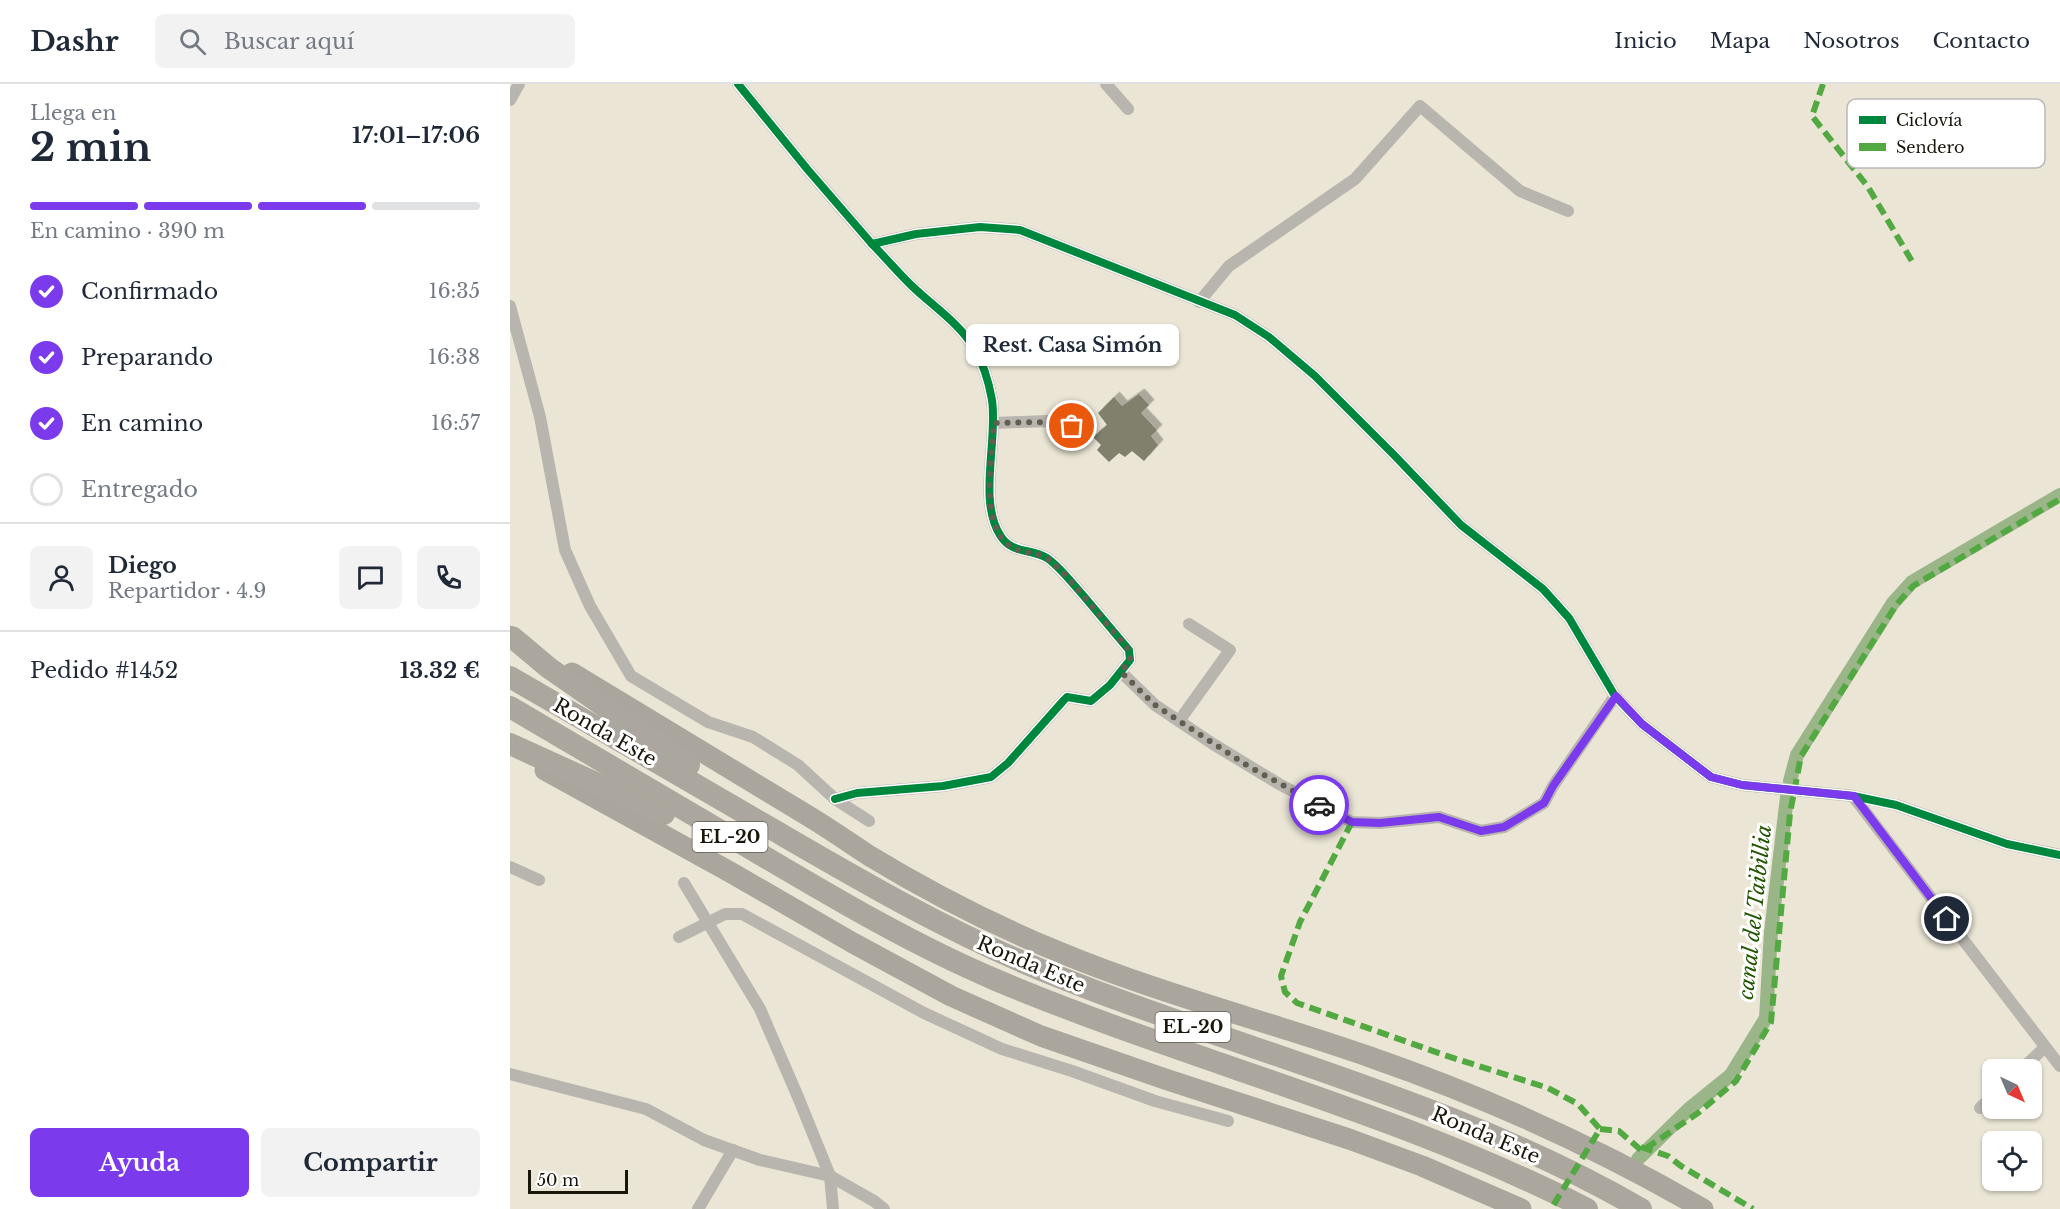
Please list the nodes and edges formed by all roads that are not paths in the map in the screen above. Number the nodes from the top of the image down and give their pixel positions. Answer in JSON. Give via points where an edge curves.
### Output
{"nodes":[{"id":1,"x":519,"y":84,"type":"edge"},
{"id":2,"x":738,"y":84,"type":"edge"},
{"id":3,"x":1106,"y":84,"type":"edge"},
{"id":4,"x":510,"y":100,"type":"edge"},
{"id":5,"x":1128,"y":109,"type":"dead end"},
{"id":6,"x":1568,"y":211,"type":"dead end"},
{"id":7,"x":873,"y":244,"type":"junction"},
{"id":8,"x":1199,"y":302,"type":"junction"},
{"id":9,"x":510,"y":306,"type":"edge"},
{"id":10,"x":994,"y":423,"type":"junction"},
{"id":11,"x":1072,"y":426,"type":"dead end"},
{"id":12,"x":1189,"y":624,"type":"dead end"},
{"id":13,"x":511,"y":637,"type":"edge"},
{"id":14,"x":1121,"y":672,"type":"junction"},
{"id":15,"x":510,"y":676,"type":"edge"},
{"id":16,"x":1616,"y":696,"type":"junction"},
{"id":17,"x":510,"y":707,"type":"edge"},
{"id":18,"x":1179,"y":721,"type":"junction"},
{"id":19,"x":510,"y":746,"type":"edge"},
{"id":20,"x":1854,"y":796,"type":"junction"},
{"id":21,"x":835,"y":799,"type":"junction"},
{"id":22,"x":869,"y":821,"type":"dead end"},
{"id":23,"x":809,"y":851,"type":"junction"},
{"id":24,"x":2060,"y":855,"type":"edge"},
{"id":25,"x":510,"y":867,"type":"edge"},
{"id":26,"x":539,"y":880,"type":"dead end"},
{"id":27,"x":684,"y":883,"type":"dead end"},
{"id":28,"x":707,"y":923,"type":"junction"},
{"id":29,"x":679,"y":937,"type":"dead end"},
{"id":30,"x":953,"y":960,"type":"junction"},
{"id":31,"x":2045,"y":1047,"type":"junction"},
{"id":32,"x":2032,"y":1059,"type":"edge"},
{"id":33,"x":2060,"y":1066,"type":"edge"},
{"id":34,"x":510,"y":1074,"type":"edge"},
{"id":35,"x":1228,"y":1121,"type":"dead end"},
{"id":36,"x":733,"y":1150,"type":"junction"},
{"id":37,"x":830,"y":1176,"type":"junction"},
{"id":38,"x":1632,"y":1203,"type":"edge"},
{"id":39,"x":1580,"y":1205,"type":"edge"},
{"id":40,"x":698,"y":1209,"type":"edge"},
{"id":41,"x":833,"y":1209,"type":"edge"},
{"id":42,"x":884,"y":1209,"type":"edge"},
{"id":43,"x":1521,"y":1209,"type":"edge"},
{"id":44,"x":1702,"y":1209,"type":"edge"}],
"edges":[{"from":1,"to":4,"type":"street"},
{"from":2,"to":7,"type":"street"},
{"from":3,"to":5,"type":"street"},
{"from":6,"to":8,"type":"street","via":[[1520,191],[1420,106],[1355,179],[1229,266]]},
{"from":7,"to":8,"type":"street","via":[[916,234],[980,227],[1020,230]]},
{"from":7,"to":10,"type":"street","via":[[974,347],[992,398]]},
{"from":8,"to":16,"type":"street","via":[[1235,315],[1269,337],[1315,376],[1461,525],[1543,589],[1569,618]]},
{"from":9,"to":21,"type":"street","via":[[540,417],[565,550],[590,606],[631,676],[708,722],[753,737],[798,765]]},
{"from":10,"to":11,"type":"street","via":[[1047,422]]},
{"from":10,"to":14,"type":"street","via":[[991,512],[999,534],[1007,545],[1050,560],[1068,578],[1129,650],[1130,660]]},
{"from":12,"to":18,"type":"street","via":[[1230,650]]},
{"from":13,"to":23,"type":"highway","number":"EL-20","via":[[549,668],[771,818]]},
{"from":13,"to":44,"type":"highway","via":[[869,855],[1008,930],[1121,975],[1464,1092],[1557,1130]]},
{"from":14,"to":18,"type":"street","via":[[1155,705]]},
{"from":14,"to":21,"type":"street","via":[[1091,701],[1067,697],[991,777],[943,786],[856,793]]},
{"from":15,"to":23,"type":"highway","name":"Ronda Este","number":"EL-20"},
{"from":16,"to":18,"type":"street","via":[[1544,803],[1504,827],[1481,831],[1439,817],[1352,822],[1279,784]]},
{"from":16,"to":20,"type":"street","via":[[1642,724],[1711,777],[1742,785]]},
{"from":17,"to":30,"type":"highway","name":"Ronda Este","number":"EL-20","via":[[795,875]]},
{"from":19,"to":30,"type":"highway","number":"EL-20","via":[[652,807],[870,929]]},
{"from":19,"to":43,"type":"highway","via":[[553,774],[951,996],[1041,1035],[1412,1162]]},
{"from":20,"to":24,"type":"street","via":[[1896,805],[2007,844]]},
{"from":20,"to":31,"type":"street"},
{"from":21,"to":22,"type":"street"},
{"from":23,"to":38,"type":"highway","name":"Ronda Este","number":"EL-20","via":[[987,947],[1130,1005],[1454,1120]]},
{"from":25,"to":26,"type":"street"},
{"from":27,"to":28,"type":"street"},
{"from":28,"to":29,"type":"street"},
{"from":28,"to":35,"type":"street","via":[[725,914],[742,915],[924,1013],[1002,1049],[1155,1101]]},
{"from":28,"to":37,"type":"street","via":[[760,1009]]},
{"from":30,"to":39,"type":"highway","name":"Ronda Este","number":"EL-20","via":[[1076,1013],[1433,1140]]},
{"from":31,"to":32,"type":"street"},
{"from":31,"to":33,"type":"street"},
{"from":34,"to":36,"type":"street","via":[[645,1108],[705,1140]]},
{"from":36,"to":37,"type":"street"},
{"from":36,"to":40,"type":"street"},
{"from":37,"to":41,"type":"street"},
{"from":37,"to":42,"type":"street"}]}
